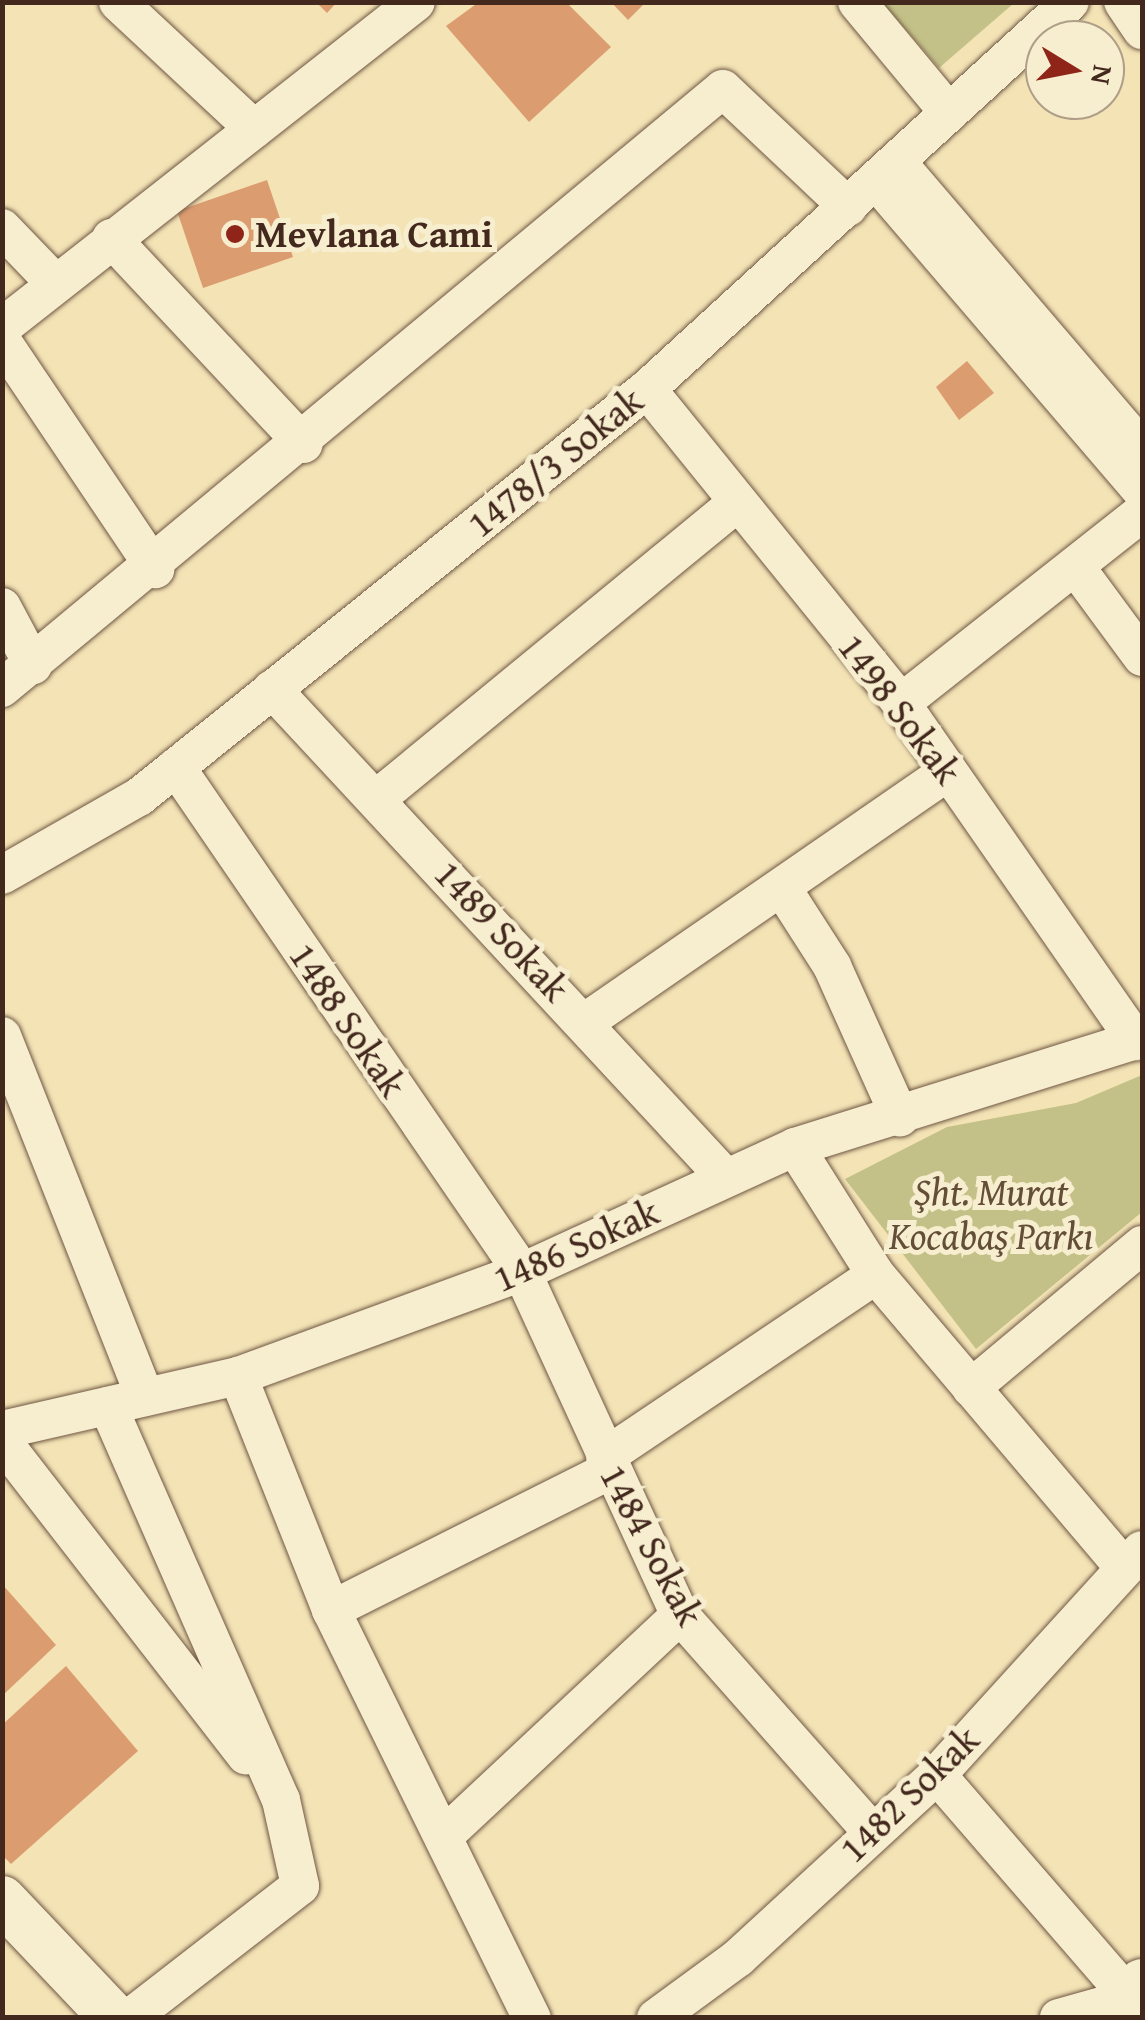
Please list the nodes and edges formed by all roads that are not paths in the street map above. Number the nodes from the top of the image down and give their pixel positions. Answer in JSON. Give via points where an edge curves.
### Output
{"nodes":[{"id":1,"x":118,"y":2,"type":"edge"},
{"id":2,"x":416,"y":2,"type":"edge"},
{"id":3,"x":857,"y":2,"type":"edge"},
{"id":4,"x":1070,"y":2,"type":"edge"},
{"id":5,"x":1123,"y":2,"type":"edge"},
{"id":6,"x":1142,"y":30,"type":"edge"},
{"id":7,"x":949,"y":113,"type":"junction"},
{"id":8,"x":254,"y":129,"type":"junction"},
{"id":9,"x":887,"y":172,"type":"junction"},
{"id":10,"x":848,"y":206,"type":"junction"},
{"id":11,"x":2,"y":228,"type":"edge"},
{"id":12,"x":111,"y":238,"type":"junction"},
{"id":13,"x":54,"y":282,"type":"junction"},
{"id":14,"x":2,"y":326,"type":"edge"},
{"id":15,"x":2,"y":342,"type":"edge"},
{"id":16,"x":647,"y":388,"type":"junction"},
{"id":17,"x":304,"y":444,"type":"junction"},
{"id":18,"x":1142,"y":448,"type":"edge"},
{"id":19,"x":1142,"y":491,"type":"edge"},
{"id":20,"x":737,"y":503,"type":"junction"},
{"id":21,"x":1142,"y":513,"type":"edge"},
{"id":22,"x":1075,"y":566,"type":"junction"},
{"id":23,"x":154,"y":568,"type":"junction"},
{"id":24,"x":2,"y":606,"type":"edge"},
{"id":25,"x":1142,"y":657,"type":"edge"},
{"id":26,"x":32,"y":665,"type":"junction"},
{"id":27,"x":2,"y":688,"type":"edge"},
{"id":28,"x":272,"y":690,"type":"junction"},
{"id":29,"x":901,"y":703,"type":"junction"},
{"id":30,"x":176,"y":767,"type":"junction"},
{"id":31,"x":948,"y":772,"type":"junction"},
{"id":32,"x":380,"y":796,"type":"junction"},
{"id":33,"x":2,"y":874,"type":"edge"},
{"id":34,"x":782,"y":888,"type":"junction"},
{"id":35,"x":588,"y":1020,"type":"junction"},
{"id":36,"x":2,"y":1036,"type":"edge"},
{"id":37,"x":1139,"y":1040,"type":"edge"},
{"id":38,"x":900,"y":1118,"type":"junction"},
{"id":39,"x":795,"y":1147,"type":"junction"},
{"id":40,"x":726,"y":1178,"type":"junction"},
{"id":41,"x":1142,"y":1245,"type":"edge"},
{"id":42,"x":522,"y":1272,"type":"junction"},
{"id":43,"x":876,"y":1276,"type":"junction"},
{"id":44,"x":238,"y":1376,"type":"junction"},
{"id":45,"x":972,"y":1388,"type":"junction"},
{"id":46,"x":144,"y":1398,"type":"junction"},
{"id":47,"x":108,"y":1406,"type":"junction"},
{"id":48,"x":2,"y":1430,"type":"edge"},
{"id":49,"x":2,"y":1441,"type":"edge"},
{"id":50,"x":608,"y":1464,"type":"junction"},
{"id":51,"x":1132,"y":1558,"type":"edge"},
{"id":52,"x":332,"y":1610,"type":"junction"},
{"id":53,"x":680,"y":1615,"type":"junction"},
{"id":54,"x":936,"y":1776,"type":"junction"},
{"id":55,"x":281,"y":1800,"type":"junction"},
{"id":56,"x":871,"y":1832,"type":"junction"},
{"id":57,"x":444,"y":1836,"type":"junction"},
{"id":58,"x":2,"y":1900,"type":"edge"},
{"id":59,"x":1130,"y":2000,"type":"edge"},
{"id":60,"x":114,"y":2018,"type":"edge"},
{"id":61,"x":130,"y":2018,"type":"edge"},
{"id":62,"x":532,"y":2018,"type":"edge"},
{"id":63,"x":656,"y":2018,"type":"edge"},
{"id":64,"x":1060,"y":2018,"type":"edge"}],
"edges":[{"from":1,"to":8,"type":"street"},
{"from":2,"to":8,"type":"street"},
{"from":3,"to":7,"type":"street"},
{"from":4,"to":7,"type":"street","name":"1478/3 Sokak"},
{"from":5,"to":6,"type":"street"},
{"from":7,"to":9,"type":"street","name":"1478/3 Sokak"},
{"from":8,"to":12,"type":"street"},
{"from":9,"to":10,"type":"street","name":"1478/3 Sokak"},
{"from":9,"to":18,"type":"street"},
{"from":9,"to":19,"type":"street"},
{"from":10,"to":16,"type":"street","name":"1478/3 Sokak"},
{"from":10,"to":17,"type":"street","via":[[722,89]]},
{"from":11,"to":13,"type":"street"},
{"from":12,"to":13,"type":"street"},
{"from":12,"to":17,"type":"street"},
{"from":13,"to":14,"type":"street"},
{"from":15,"to":23,"type":"street"},
{"from":16,"to":20,"type":"street","name":"1498 Sokak"},
{"from":16,"to":28,"type":"street","name":"1478/3 Sokak"},
{"from":17,"to":23,"type":"street"},
{"from":20,"to":29,"type":"street","name":"1498 Sokak"},
{"from":20,"to":32,"type":"street"},
{"from":21,"to":22,"type":"street"},
{"from":22,"to":25,"type":"street"},
{"from":22,"to":29,"type":"street"},
{"from":23,"to":26,"type":"street"},
{"from":24,"to":26,"type":"street"},
{"from":26,"to":27,"type":"street"},
{"from":28,"to":30,"type":"street","name":"1478/3 Sokak"},
{"from":28,"to":32,"type":"street","name":"1489 Sokak"},
{"from":29,"to":31,"type":"street","name":"1498 Sokak"},
{"from":30,"to":33,"type":"street","name":"1478/3 Sokak"},
{"from":30,"to":42,"type":"street","name":"1488 Sokak"},
{"from":31,"to":34,"type":"street"},
{"from":31,"to":37,"type":"street","name":"1498 Sokak"},
{"from":32,"to":35,"type":"street","name":"1489 Sokak","via":[[500,936]]},
{"from":34,"to":35,"type":"street"},
{"from":34,"to":38,"type":"street","via":[[832,966]]},
{"from":35,"to":40,"type":"street","name":"1489 Sokak"},
{"from":36,"to":46,"type":"street"},
{"from":37,"to":38,"type":"street","name":"1486 Sokak"},
{"from":38,"to":39,"type":"street","name":"1486 Sokak"},
{"from":39,"to":40,"type":"street","name":"1486 Sokak"},
{"from":39,"to":43,"type":"street"},
{"from":40,"to":42,"type":"street","name":"1486 Sokak"},
{"from":41,"to":45,"type":"street"},
{"from":42,"to":44,"type":"street","name":"1486 Sokak"},
{"from":42,"to":50,"type":"street","name":"1484 Sokak"},
{"from":43,"to":45,"type":"street"},
{"from":43,"to":50,"type":"street"},
{"from":44,"to":46,"type":"street","name":"1486 Sokak"},
{"from":44,"to":52,"type":"street"},
{"from":45,"to":51,"type":"street"},
{"from":46,"to":47,"type":"street","name":"1486 Sokak"},
{"from":47,"to":48,"type":"street","name":"1486 Sokak"},
{"from":47,"to":55,"type":"street"},
{"from":49,"to":55,"type":"street"},
{"from":50,"to":52,"type":"street"},
{"from":50,"to":53,"type":"street","name":"1484 Sokak"},
{"from":51,"to":54,"type":"street","name":"1482 Sokak"},
{"from":52,"to":57,"type":"street"},
{"from":53,"to":56,"type":"street","name":"1484 Sokak"},
{"from":53,"to":57,"type":"street"},
{"from":54,"to":56,"type":"street","name":"1482 Sokak"},
{"from":54,"to":59,"type":"street"},
{"from":55,"to":61,"type":"street","via":[[300,1886]]},
{"from":56,"to":63,"type":"street","name":"1482 Sokak","via":[[738,1958]]},
{"from":57,"to":62,"type":"street"},
{"from":58,"to":60,"type":"street"},
{"from":59,"to":64,"type":"street"}]}
